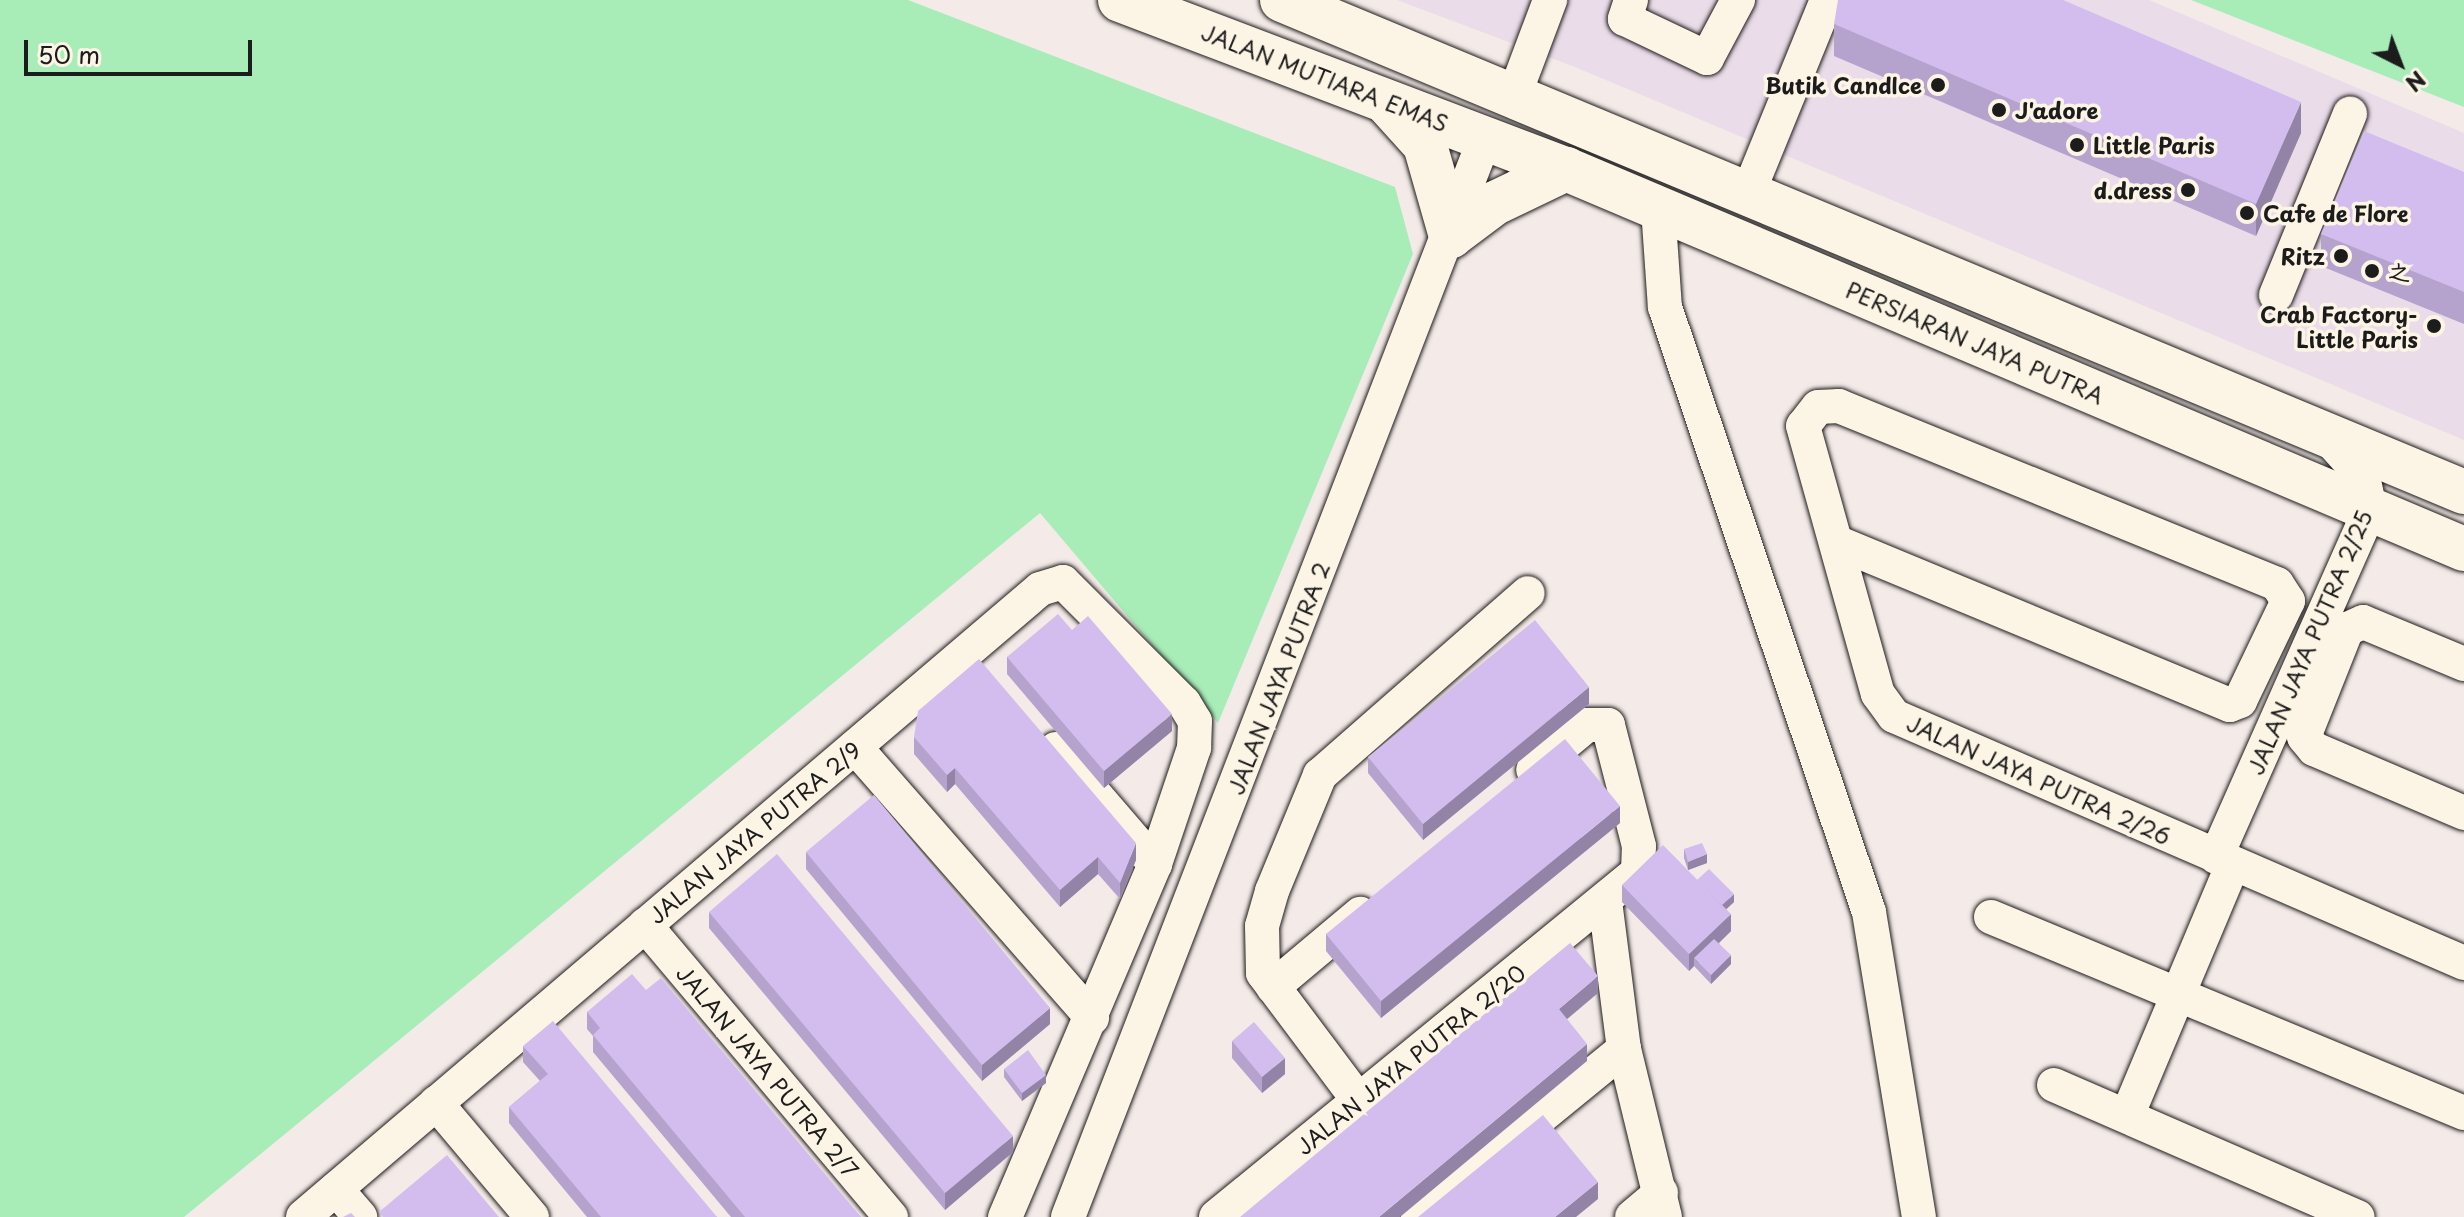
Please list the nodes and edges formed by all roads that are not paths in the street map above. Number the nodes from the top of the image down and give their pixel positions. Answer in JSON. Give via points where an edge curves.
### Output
{"nodes":[{"id":1,"x":1120,"y":0,"type":"edge"},
{"id":2,"x":1282,"y":0,"type":"edge"},
{"id":3,"x":1550,"y":0,"type":"edge"},
{"id":4,"x":1631,"y":0,"type":"edge"},
{"id":5,"x":1738,"y":0,"type":"edge"},
{"id":6,"x":1822,"y":2,"type":"edge"},
{"id":7,"x":1386,"y":39,"type":"junction"},
{"id":8,"x":1514,"y":96,"type":"junction"},
{"id":9,"x":1382,"y":98,"type":"junction"},
{"id":10,"x":2350,"y":114,"type":"dead end"},
{"id":11,"x":1586,"y":128,"type":"junction"},
{"id":12,"x":1485,"y":138,"type":"junction"},
{"id":13,"x":1566,"y":169,"type":"junction"},
{"id":14,"x":1747,"y":196,"type":"junction"},
{"id":15,"x":1658,"y":208,"type":"junction"},
{"id":16,"x":1451,"y":236,"type":"junction"},
{"id":17,"x":2276,"y":295,"type":"dead end"},
{"id":18,"x":2325,"y":436,"type":"junction"},
{"id":19,"x":2464,"y":492,"type":"edge"},
{"id":20,"x":2370,"y":509,"type":"junction"},
{"id":21,"x":1836,"y":542,"type":"junction"},
{"id":22,"x":2464,"y":549,"type":"edge"},
{"id":23,"x":1528,"y":593,"type":"dead end"},
{"id":24,"x":2464,"y":664,"type":"edge"},
{"id":25,"x":1031,"y":721,"type":"edge"},
{"id":26,"x":855,"y":747,"type":"junction"},
{"id":27,"x":1502,"y":796,"type":"edge"},
{"id":28,"x":2464,"y":813,"type":"edge"},
{"id":29,"x":2225,"y":860,"type":"junction"},
{"id":30,"x":1155,"y":864,"type":"junction"},
{"id":31,"x":1382,"y":896,"type":"edge"},
{"id":32,"x":1605,"y":901,"type":"junction"},
{"id":33,"x":1991,"y":917,"type":"dead end"},
{"id":34,"x":645,"y":925,"type":"junction"},
{"id":35,"x":2464,"y":963,"type":"edge"},
{"id":36,"x":1273,"y":987,"type":"junction"},
{"id":37,"x":2179,"y":992,"type":"junction"},
{"id":38,"x":1092,"y":1018,"type":"junction"},
{"id":39,"x":1624,"y":1049,"type":"junction"},
{"id":40,"x":2054,"y":1085,"type":"dead end"},
{"id":41,"x":1359,"y":1101,"type":"junction"},
{"id":42,"x":436,"y":1103,"type":"junction"},
{"id":43,"x":2464,"y":1113,"type":"edge"},
{"id":44,"x":2127,"y":1116,"type":"junction"},
{"id":45,"x":1002,"y":1123,"type":"edge"},
{"id":46,"x":1033,"y":1160,"type":"junction"},
{"id":47,"x":336,"y":1189,"type":"junction"},
{"id":48,"x":1663,"y":1205,"type":"edge"},
{"id":49,"x":303,"y":1217,"type":"edge"},
{"id":50,"x":360,"y":1217,"type":"edge"},
{"id":51,"x":532,"y":1217,"type":"edge"},
{"id":52,"x":891,"y":1217,"type":"edge"},
{"id":53,"x":1005,"y":1217,"type":"edge"},
{"id":54,"x":1068,"y":1217,"type":"edge"},
{"id":55,"x":1216,"y":1217,"type":"edge"},
{"id":56,"x":1418,"y":1217,"type":"edge"},
{"id":57,"x":1632,"y":1217,"type":"edge"},
{"id":58,"x":1919,"y":1217,"type":"edge"},
{"id":59,"x":2357,"y":1217,"type":"edge"}],
"edges":[{"from":1,"to":9,"type":"main road","name":"JALAN MUTIARA EMAS"},
{"from":2,"to":7,"type":"main road"},
{"from":3,"to":8,"type":"street"},
{"from":4,"to":5,"type":"street","via":[[1625,19],[1707,58]]},
{"from":6,"to":14,"type":"street"},
{"from":7,"to":8,"type":"main road"},
{"from":7,"to":12,"type":"main road","via":[[1406,64],[1468,103]]},
{"from":8,"to":11,"type":"main road"},
{"from":9,"to":12,"type":"main road","name":"JALAN MUTIARA EMAS"},
{"from":9,"to":16,"type":"main road","via":[[1425,145]]},
{"from":10,"to":17,"type":"street"},
{"from":11,"to":12,"type":"main road","via":[[1513,121]]},
{"from":11,"to":14,"type":"main road"},
{"from":12,"to":13,"type":"main road","name":"PERSIARAN JAYA PUTRA"},
{"from":12,"to":16,"type":"street","name":"JALAN JAYA PUTRA 2"},
{"from":13,"to":15,"type":"main road","name":"PERSIARAN JAYA PUTRA"},
{"from":13,"to":16,"type":"main road","via":[[1495,203]]},
{"from":14,"to":18,"type":"main road"},
{"from":15,"to":20,"type":"main road","name":"PERSIARAN JAYA PUTRA"},
{"from":15,"to":58,"type":"street","via":[[1665,307],[1869,912]]},
{"from":16,"to":54,"type":"street","name":"JALAN JAYA PUTRA 2"},
{"from":18,"to":19,"type":"main road"},
{"from":18,"to":20,"type":"street","name":"JALAN JAYA PUTRA 2/25","via":[[2363,477]]},
{"from":20,"to":22,"type":"main road","name":"PERSIARAN JAYA PUTRA"},
{"from":20,"to":29,"type":"street","name":"JALAN JAYA PUTRA 2/25"},
{"from":21,"to":21,"type":"street","name":"JALAN JAYA PUTRA 2/26","via":[[1803,426],[1818,407],[1839,406],[2277,584],[2288,601],[2240,701],[2230,705]]},
{"from":21,"to":29,"type":"street","name":"JALAN JAYA PUTRA 2/26","via":[[1878,694],[1894,716]]},
{"from":23,"to":36,"type":"street","via":[[1320,775],[1262,926],[1263,973]]},
{"from":24,"to":28,"type":"street","via":[[2375,623],[2347,629],[2304,737],[2314,749]]},
{"from":25,"to":30,"type":"street"},
{"from":26,"to":30,"type":"street","name":"JALAN JAYA PUTRA 2/9","via":[[979,661],[1040,589],[1063,582],[1081,592],[1195,721],[1194,748]]},
{"from":26,"to":34,"type":"street","name":"JALAN JAYA PUTRA 2/9","via":[[762,847]]},
{"from":26,"to":38,"type":"street"},
{"from":27,"to":32,"type":"street","name":"JALAN JAYA PUTRA 2/20","via":[[1587,725],[1608,725],[1639,846],[1638,872]]},
{"from":29,"to":35,"type":"street","name":"JALAN JAYA PUTRA 2/26"},
{"from":29,"to":37,"type":"street","name":"JALAN JAYA PUTRA 2/25"},
{"from":30,"to":38,"type":"street"},
{"from":31,"to":36,"type":"street"},
{"from":32,"to":39,"type":"street"},
{"from":32,"to":41,"type":"street","name":"JALAN JAYA PUTRA 2/20"},
{"from":33,"to":37,"type":"street"},
{"from":34,"to":42,"type":"street","name":"JALAN JAYA PUTRA 2/9","via":[[553,1024]]},
{"from":34,"to":52,"type":"street","name":"JALAN JAYA PUTRA 2/7"},
{"from":36,"to":41,"type":"street"},
{"from":37,"to":43,"type":"street"},
{"from":37,"to":44,"type":"street","name":"JALAN JAYA PUTRA 2/25"},
{"from":38,"to":46,"type":"street"},
{"from":39,"to":48,"type":"street"},
{"from":39,"to":56,"type":"street"},
{"from":40,"to":44,"type":"street"},
{"from":41,"to":55,"type":"street","name":"JALAN JAYA PUTRA 2/20"},
{"from":42,"to":47,"type":"street","name":"JALAN JAYA PUTRA 2/9"},
{"from":42,"to":51,"type":"street"},
{"from":44,"to":59,"type":"street"},
{"from":45,"to":46,"type":"street"},
{"from":46,"to":53,"type":"street"},
{"from":47,"to":49,"type":"street","name":"JALAN JAYA PUTRA 2/9"},
{"from":47,"to":50,"type":"street"},
{"from":48,"to":57,"type":"street"}]}
